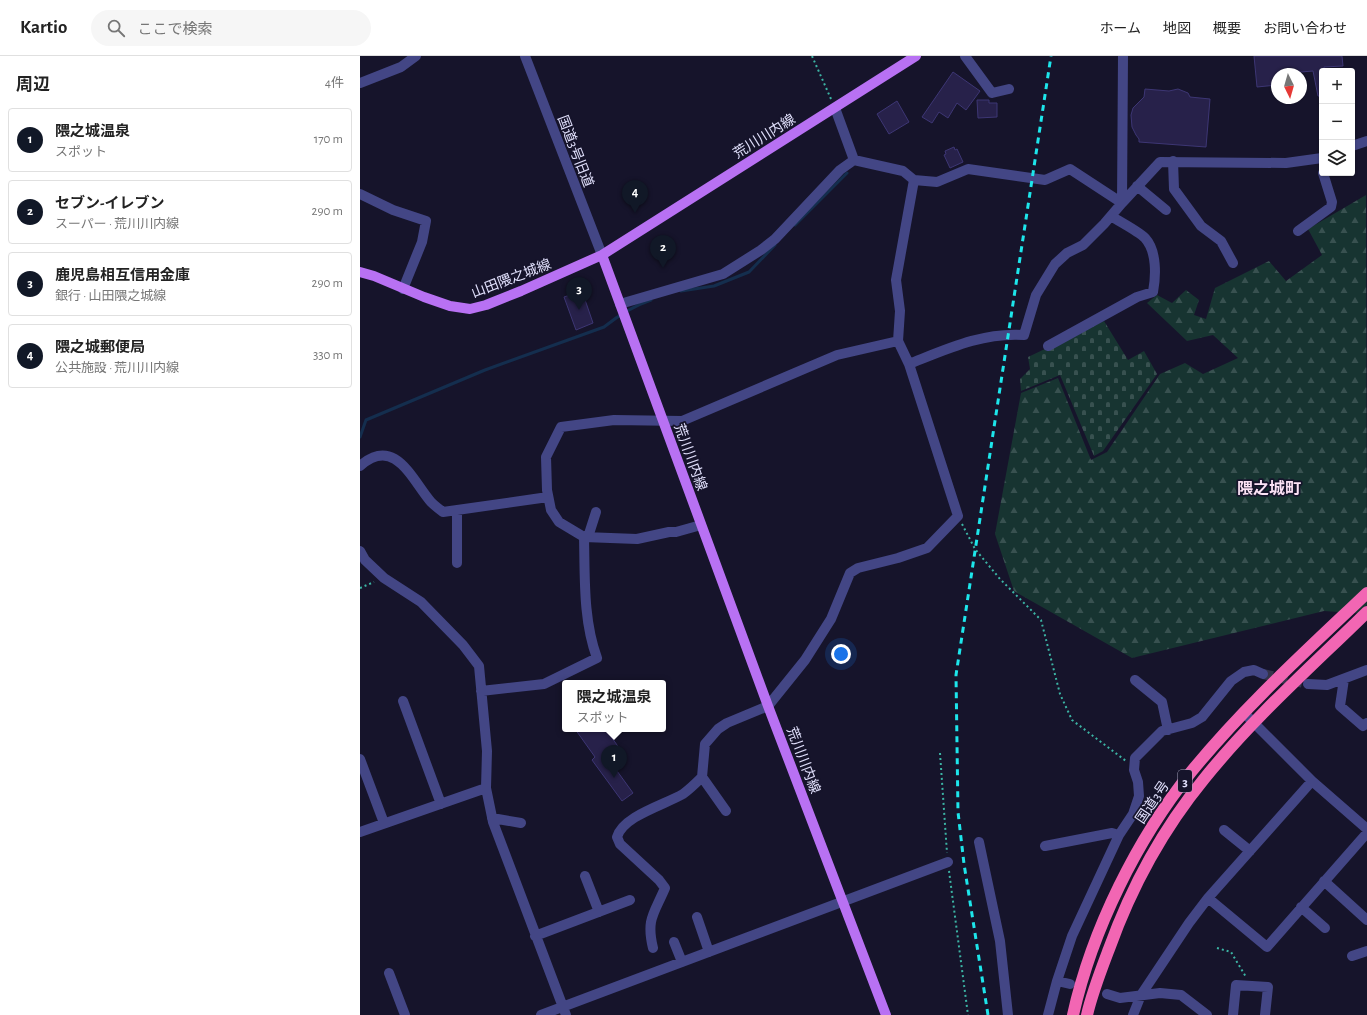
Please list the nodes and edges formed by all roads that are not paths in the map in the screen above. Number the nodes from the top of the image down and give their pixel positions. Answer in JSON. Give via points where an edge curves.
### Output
{"nodes":[{"id":1,"x":416,"y":56,"type":"edge"},
{"id":2,"x":525,"y":56,"type":"edge"},
{"id":3,"x":916,"y":56,"type":"edge"},
{"id":4,"x":964,"y":56,"type":"edge"},
{"id":5,"x":1123,"y":56,"type":"edge"},
{"id":6,"x":360,"y":82,"type":"edge"},
{"id":7,"x":1009,"y":89,"type":"dead end"},
{"id":8,"x":835,"y":108,"type":"junction"},
{"id":9,"x":1367,"y":140,"type":"edge"},
{"id":10,"x":1355,"y":145,"type":"edge"},
{"id":11,"x":1319,"y":158,"type":"edge"},
{"id":12,"x":854,"y":160,"type":"junction"},
{"id":13,"x":1173,"y":161,"type":"junction"},
{"id":14,"x":1324,"y":176,"type":"edge"},
{"id":15,"x":914,"y":180,"type":"junction"},
{"id":16,"x":1137,"y":186,"type":"junction"},
{"id":17,"x":360,"y":194,"type":"edge"},
{"id":18,"x":1122,"y":203,"type":"junction"},
{"id":19,"x":1166,"y":210,"type":"dead end"},
{"id":20,"x":1111,"y":216,"type":"junction"},
{"id":21,"x":1298,"y":231,"type":"dead end"},
{"id":22,"x":602,"y":255,"type":"junction"},
{"id":23,"x":1233,"y":263,"type":"dead end"},
{"id":24,"x":360,"y":272,"type":"edge"},
{"id":25,"x":403,"y":289,"type":"junction"},
{"id":26,"x":622,"y":310,"type":"junction"},
{"id":27,"x":898,"y":341,"type":"junction"},
{"id":28,"x":1048,"y":346,"type":"dead end"},
{"id":29,"x":909,"y":364,"type":"junction"},
{"id":30,"x":663,"y":422,"type":"junction"},
{"id":31,"x":360,"y":466,"type":"edge"},
{"id":32,"x":548,"y":497,"type":"junction"},
{"id":33,"x":457,"y":510,"type":"junction"},
{"id":34,"x":596,"y":512,"type":"dead end"},
{"id":35,"x":701,"y":525,"type":"junction"},
{"id":36,"x":586,"y":537,"type":"junction"},
{"id":37,"x":360,"y":551,"type":"edge"},
{"id":38,"x":457,"y":563,"type":"dead end"},
{"id":39,"x":1367,"y":593,"type":"edge"},
{"id":40,"x":1367,"y":612,"type":"edge"},
{"id":41,"x":1367,"y":670,"type":"edge"},
{"id":42,"x":1263,"y":674,"type":"tunnel mouth"},
{"id":43,"x":1344,"y":679,"type":"junction"},
{"id":44,"x":1136,"y":680,"type":"dead end"},
{"id":45,"x":1308,"y":684,"type":"tunnel mouth"},
{"id":46,"x":482,"y":691,"type":"junction"},
{"id":47,"x":403,"y":701,"type":"dead end"},
{"id":48,"x":768,"y":706,"type":"junction"},
{"id":49,"x":1244,"y":713,"type":"junction"},
{"id":50,"x":1254,"y":722,"type":"junction"},
{"id":51,"x":1367,"y":723,"type":"edge"},
{"id":52,"x":1168,"y":730,"type":"junction"},
{"id":53,"x":360,"y":759,"type":"edge"},
{"id":54,"x":702,"y":777,"type":"junction"},
{"id":55,"x":1312,"y":781,"type":"junction"},
{"id":56,"x":486,"y":788,"type":"junction"},
{"id":57,"x":440,"y":804,"type":"junction"},
{"id":58,"x":726,"y":811,"type":"dead end"},
{"id":59,"x":492,"y":818,"type":"junction"},
{"id":60,"x":384,"y":823,"type":"junction"},
{"id":61,"x":521,"y":823,"type":"dead end"},
{"id":62,"x":1367,"y":829,"type":"edge"},
{"id":63,"x":1224,"y":830,"type":"dead end"},
{"id":64,"x":360,"y":832,"type":"edge"},
{"id":65,"x":1367,"y":833,"type":"edge"},
{"id":66,"x":1119,"y":835,"type":"junction"},
{"id":67,"x":979,"y":842,"type":"dead end"},
{"id":68,"x":1045,"y":846,"type":"dead end"},
{"id":69,"x":1250,"y":850,"type":"junction"},
{"id":70,"x":948,"y":862,"type":"road end"},
{"id":71,"x":586,"y":876,"type":"dead end"},
{"id":72,"x":1324,"y":881,"type":"junction"},
{"id":73,"x":1208,"y":898,"type":"junction"},
{"id":74,"x":630,"y":900,"type":"dead end"},
{"id":75,"x":843,"y":901,"type":"junction"},
{"id":76,"x":1301,"y":907,"type":"junction"},
{"id":77,"x":599,"y":912,"type":"junction"},
{"id":78,"x":696,"y":917,"type":"dead end"},
{"id":79,"x":1367,"y":920,"type":"edge"},
{"id":80,"x":1325,"y":928,"type":"dead end"},
{"id":81,"x":535,"y":936,"type":"junction"},
{"id":82,"x":674,"y":942,"type":"dead end"},
{"id":83,"x":653,"y":948,"type":"dead end"},
{"id":84,"x":1367,"y":951,"type":"edge"},
{"id":85,"x":709,"y":952,"type":"junction"},
{"id":86,"x":1352,"y":956,"type":"dead end"},
{"id":87,"x":682,"y":962,"type":"junction"},
{"id":88,"x":389,"y":973,"type":"dead end"},
{"id":89,"x":1057,"y":981,"type":"junction"},
{"id":90,"x":1070,"y":984,"type":"dead end"},
{"id":91,"x":1107,"y":994,"type":"dead end"},
{"id":92,"x":1141,"y":995,"type":"junction"},
{"id":93,"x":564,"y":1011,"type":"edge"},
{"id":94,"x":405,"y":1015,"type":"edge"},
{"id":95,"x":542,"y":1015,"type":"edge"},
{"id":96,"x":886,"y":1015,"type":"edge"},
{"id":97,"x":1008,"y":1015,"type":"edge"},
{"id":98,"x":1048,"y":1015,"type":"edge"},
{"id":99,"x":1073,"y":1015,"type":"edge"},
{"id":100,"x":1087,"y":1015,"type":"edge"},
{"id":101,"x":1133,"y":1015,"type":"edge"},
{"id":102,"x":1207,"y":1015,"type":"edge"},
{"id":103,"x":1233,"y":1015,"type":"edge"},
{"id":104,"x":1265,"y":1015,"type":"edge"}],
"edges":[{"from":1,"to":6,"type":"street","via":[[401,67]]},
{"from":2,"to":22,"type":"street","name":"国道3号旧道"},
{"from":3,"to":8,"type":"main road","name":"荒川川内線"},
{"from":4,"to":7,"type":"street","via":[[992,93]]},
{"from":5,"to":18,"type":"street"},
{"from":8,"to":12,"type":"street"},
{"from":8,"to":22,"type":"main road","name":"荒川川内線"},
{"from":9,"to":10,"type":"street"},
{"from":11,"to":13,"type":"street","via":[[1286,163]]},
{"from":12,"to":15,"type":"street","via":[[902,171]]},
{"from":12,"to":26,"type":"street","via":[[840,170],[775,239],[761,250],[723,274]]},
{"from":13,"to":16,"type":"street","via":[[1160,162]]},
{"from":13,"to":23,"type":"street","via":[[1174,189],[1201,226],[1221,241]]},
{"from":14,"to":21,"type":"street","via":[[1332,202],[1331,207]]},
{"from":15,"to":18,"type":"street","via":[[937,182],[968,169],[1045,180],[1070,169]]},
{"from":15,"to":27,"type":"street","via":[[896,280],[900,311]]},
{"from":16,"to":18,"type":"street"},
{"from":16,"to":19,"type":"street"},
{"from":17,"to":25,"type":"street","via":[[393,210],[426,221],[422,242]]},
{"from":18,"to":20,"type":"street"},
{"from":20,"to":28,"type":"street","via":[[1145,238],[1151,250],[1156,275],[1153,292],[1137,297]]},
{"from":20,"to":29,"type":"street","via":[[1083,244],[1067,254],[1052,269],[1036,295],[1024,335],[1008,333],[973,339]]},
{"from":22,"to":25,"type":"main road","name":"山田隈之城線","via":[[521,291],[470,309],[450,306]]},
{"from":22,"to":26,"type":"main road","name":"荒川川内線"},
{"from":24,"to":25,"type":"main road","name":"山田隈之城線"},
{"from":26,"to":30,"type":"main road","name":"荒川川内線"},
{"from":27,"to":29,"type":"street"},
{"from":27,"to":30,"type":"street","via":[[837,355],[682,421]]},
{"from":29,"to":48,"type":"street","via":[[958,516],[927,548],[858,568],[850,574],[831,619],[813,648]]},
{"from":30,"to":32,"type":"street","via":[[614,420],[561,427],[546,458]]},
{"from":30,"to":35,"type":"main road","name":"荒川川内線"},
{"from":31,"to":33,"type":"street","via":[[378,456],[395,457],[406,467],[432,503],[443,512]]},
{"from":32,"to":33,"type":"street"},
{"from":32,"to":36,"type":"street","via":[[551,510],[559,522]]},
{"from":33,"to":38,"type":"street"},
{"from":34,"to":36,"type":"street"},
{"from":35,"to":36,"type":"street","via":[[638,539]]},
{"from":35,"to":48,"type":"main road","name":"荒川川内線"},
{"from":36,"to":46,"type":"street","via":[[585,591],[590,638],[597,658],[544,684]]},
{"from":37,"to":46,"type":"street","via":[[365,560],[384,578],[421,602],[463,645],[479,666]]},
{"from":39,"to":49,"type":"highway","name":"国道3号","number":"3"},
{"from":40,"to":50,"type":"highway","name":"国道3号","number":"3"},
{"from":41,"to":43,"type":"street"},
{"from":42,"to":52,"type":"street","via":[[1254,670],[1244,672],[1231,681],[1202,717],[1192,723]]},
{"from":43,"to":45,"type":"street","via":[[1327,686]]},
{"from":43,"to":51,"type":"street","via":[[1340,706],[1363,726]]},
{"from":44,"to":52,"type":"street","via":[[1162,702]]},
{"from":46,"to":56,"type":"street","via":[[487,751]]},
{"from":47,"to":57,"type":"street"},
{"from":48,"to":54,"type":"street","via":[[718,729],[705,744]]},
{"from":48,"to":75,"type":"main road","name":"荒川川内線"},
{"from":49,"to":50,"type":"street"},
{"from":49,"to":99,"type":"highway","name":"国道3号","number":"3","via":[[1191,772],[1157,819],[1128,870],[1089,960]]},
{"from":50,"to":55,"type":"street"},
{"from":50,"to":100,"type":"highway","name":"国道3号","number":"3","via":[[1204,779],[1141,875],[1121,917]]},
{"from":52,"to":66,"type":"street","via":[[1162,731],[1135,758],[1139,796],[1133,814]]},
{"from":53,"to":60,"type":"street"},
{"from":54,"to":58,"type":"street"},
{"from":54,"to":83,"type":"street","via":[[684,793],[629,821],[619,830],[617,837],[620,844],[665,888],[652,916],[649,931]]},
{"from":55,"to":62,"type":"street"},
{"from":55,"to":69,"type":"street"},
{"from":56,"to":57,"type":"street"},
{"from":56,"to":59,"type":"street"},
{"from":57,"to":60,"type":"street"},
{"from":59,"to":61,"type":"street"},
{"from":59,"to":81,"type":"street"},
{"from":60,"to":64,"type":"street"},
{"from":63,"to":69,"type":"street"},
{"from":65,"to":72,"type":"street"},
{"from":66,"to":68,"type":"street","via":[[1112,833]]},
{"from":66,"to":89,"type":"street","via":[[1072,936]]},
{"from":67,"to":97,"type":"street","via":[[1000,940]]},
{"from":69,"to":73,"type":"street"},
{"from":70,"to":75,"type":"street"},
{"from":71,"to":77,"type":"street"},
{"from":72,"to":76,"type":"street"},
{"from":72,"to":79,"type":"street"},
{"from":73,"to":76,"type":"street","via":[[1267,947]]},
{"from":73,"to":92,"type":"street","via":[[1188,922]]},
{"from":74,"to":77,"type":"street"},
{"from":75,"to":85,"type":"street"},
{"from":75,"to":96,"type":"main road","name":"荒川川内線"},
{"from":76,"to":80,"type":"street"},
{"from":77,"to":81,"type":"street"},
{"from":78,"to":85,"type":"street"},
{"from":81,"to":93,"type":"street"},
{"from":82,"to":87,"type":"street"},
{"from":84,"to":86,"type":"street"},
{"from":85,"to":87,"type":"street"},
{"from":87,"to":93,"type":"street"},
{"from":88,"to":94,"type":"street"},
{"from":89,"to":90,"type":"street"},
{"from":89,"to":98,"type":"street"},
{"from":91,"to":92,"type":"street","via":[[1120,998]]},
{"from":92,"to":101,"type":"street"},
{"from":92,"to":102,"type":"street","via":[[1182,995]]},
{"from":93,"to":95,"type":"street"},
{"from":103,"to":104,"type":"street","via":[[1236,984],[1268,987]]}]}
